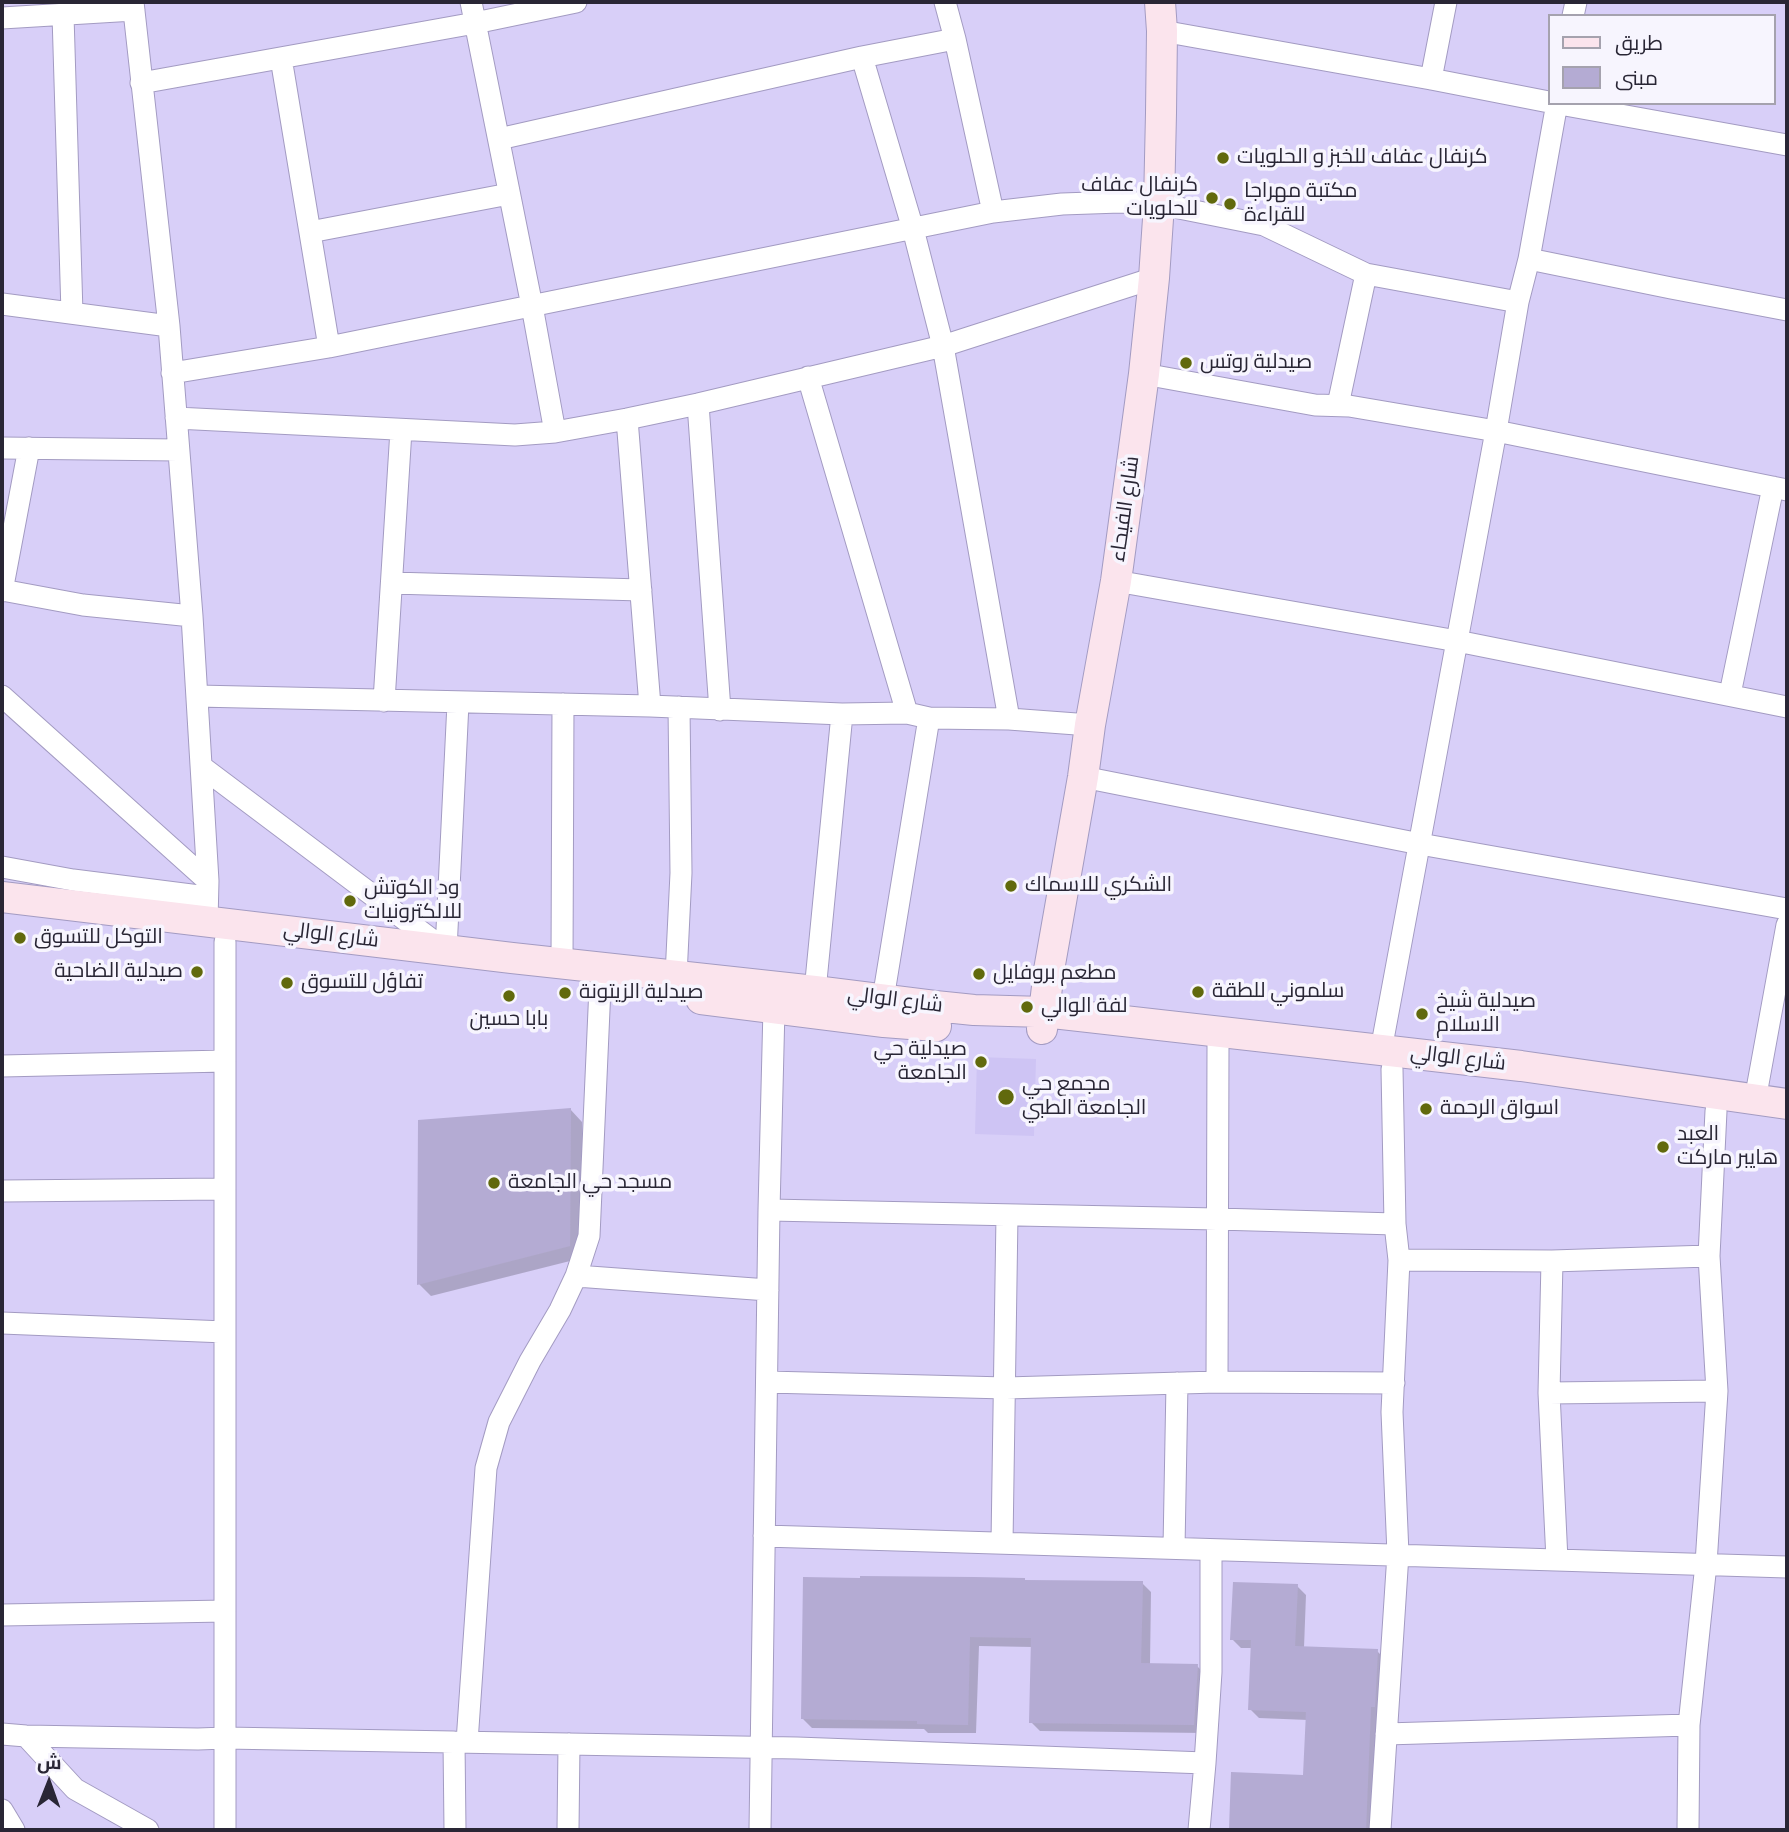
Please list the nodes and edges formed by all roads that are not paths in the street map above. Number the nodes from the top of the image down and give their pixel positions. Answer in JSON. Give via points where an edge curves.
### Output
{"nodes":[{"id":1,"x":471,"y":2,"type":"edge"},
{"id":2,"x":576,"y":2,"type":"edge"},
{"id":3,"x":945,"y":2,"type":"edge"},
{"id":4,"x":1160,"y":2,"type":"edge"},
{"id":5,"x":1446,"y":2,"type":"edge"},
{"id":6,"x":133,"y":6,"type":"edge"},
{"id":7,"x":63,"y":15,"type":"junction"},
{"id":8,"x":2,"y":18,"type":"edge"},
{"id":9,"x":475,"y":23,"type":"junction"},
{"id":10,"x":1162,"y":31,"type":"junction"},
{"id":11,"x":955,"y":39,"type":"junction"},
{"id":12,"x":862,"y":57,"type":"junction"},
{"id":13,"x":281,"y":58,"type":"junction"},
{"id":14,"x":1432,"y":79,"type":"junction"},
{"id":15,"x":141,"y":83,"type":"junction"},
{"id":16,"x":1548,"y":102,"type":"edge"},
{"id":17,"x":1554,"y":105,"type":"edge"},
{"id":18,"x":1565,"y":105,"type":"edge"},
{"id":19,"x":499,"y":139,"type":"junction"},
{"id":20,"x":1787,"y":145,"type":"edge"},
{"id":21,"x":509,"y":194,"type":"junction"},
{"id":22,"x":1159,"y":204,"type":"junction"},
{"id":23,"x":993,"y":212,"type":"junction"},
{"id":24,"x":913,"y":229,"type":"junction"},
{"id":25,"x":310,"y":232,"type":"junction"},
{"id":26,"x":1529,"y":259,"type":"junction"},
{"id":27,"x":1366,"y":274,"type":"junction"},
{"id":28,"x":1154,"y":278,"type":"junction"},
{"id":29,"x":1518,"y":302,"type":"junction"},
{"id":30,"x":2,"y":304,"type":"edge"},
{"id":31,"x":532,"y":306,"type":"junction"},
{"id":32,"x":1787,"y":310,"type":"edge"},
{"id":33,"x":72,"y":313,"type":"junction"},
{"id":34,"x":169,"y":326,"type":"junction"},
{"id":35,"x":943,"y":346,"type":"junction"},
{"id":36,"x":329,"y":347,"type":"junction"},
{"id":37,"x":172,"y":373,"type":"junction"},
{"id":38,"x":1144,"y":374,"type":"junction"},
{"id":39,"x":808,"y":377,"type":"junction"},
{"id":40,"x":698,"y":404,"type":"junction"},
{"id":41,"x":1338,"y":405,"type":"junction"},
{"id":42,"x":176,"y":418,"type":"junction"},
{"id":43,"x":627,"y":419,"type":"junction"},
{"id":44,"x":401,"y":430,"type":"junction"},
{"id":45,"x":1496,"y":431,"type":"junction"},
{"id":46,"x":555,"y":432,"type":"junction"},
{"id":47,"x":2,"y":448,"type":"edge"},
{"id":48,"x":29,"y":448,"type":"junction"},
{"id":49,"x":178,"y":450,"type":"junction"},
{"id":50,"x":1780,"y":489,"type":"edge"},
{"id":51,"x":1116,"y":581,"type":"junction"},
{"id":52,"x":392,"y":583,"type":"junction"},
{"id":53,"x":641,"y":590,"type":"junction"},
{"id":54,"x":2,"y":591,"type":"edge"},
{"id":55,"x":192,"y":616,"type":"junction"},
{"id":56,"x":1457,"y":640,"type":"junction"},
{"id":57,"x":1730,"y":694,"type":"junction"},
{"id":58,"x":2,"y":696,"type":"edge"},
{"id":59,"x":197,"y":696,"type":"junction"},
{"id":60,"x":384,"y":701,"type":"junction"},
{"id":61,"x":458,"y":703,"type":"junction"},
{"id":62,"x":563,"y":704,"type":"junction"},
{"id":63,"x":650,"y":706,"type":"junction"},
{"id":64,"x":679,"y":707,"type":"junction"},
{"id":65,"x":1787,"y":707,"type":"edge"},
{"id":66,"x":720,"y":710,"type":"junction"},
{"id":67,"x":907,"y":713,"type":"junction"},
{"id":68,"x":842,"y":714,"type":"junction"},
{"id":69,"x":929,"y":718,"type":"junction"},
{"id":70,"x":1009,"y":719,"type":"junction"},
{"id":71,"x":1090,"y":725,"type":"junction"},
{"id":72,"x":202,"y":767,"type":"junction"},
{"id":73,"x":1083,"y":778,"type":"junction"},
{"id":74,"x":1420,"y":844,"type":"junction"},
{"id":75,"x":2,"y":867,"type":"edge"},
{"id":76,"x":2,"y":897,"type":"edge"},
{"id":77,"x":1787,"y":909,"type":"edge"},
{"id":78,"x":212,"y":910,"type":"junction"},
{"id":79,"x":2,"y":916,"type":"edge"},
{"id":80,"x":1787,"y":925,"type":"edge"},
{"id":81,"x":446,"y":950,"type":"junction"},
{"id":82,"x":562,"y":963,"type":"junction"},
{"id":83,"x":676,"y":976,"type":"junction"},
{"id":84,"x":600,"y":987,"type":"junction"},
{"id":85,"x":815,"y":990,"type":"junction"},
{"id":86,"x":883,"y":999,"type":"junction"},
{"id":87,"x":774,"y":1008,"type":"junction"},
{"id":88,"x":1043,"y":1020,"type":"junction"},
{"id":89,"x":1218,"y":1046,"type":"junction"},
{"id":90,"x":1387,"y":1059,"type":"junction"},
{"id":91,"x":225,"y":1062,"type":"junction"},
{"id":92,"x":2,"y":1066,"type":"edge"},
{"id":93,"x":1755,"y":1100,"type":"junction"},
{"id":94,"x":1787,"y":1104,"type":"edge"},
{"id":95,"x":1716,"y":1111,"type":"junction"},
{"id":96,"x":1787,"y":1122,"type":"edge"},
{"id":97,"x":225,"y":1189,"type":"junction"},
{"id":98,"x":2,"y":1191,"type":"edge"},
{"id":99,"x":769,"y":1210,"type":"junction"},
{"id":100,"x":1007,"y":1214,"type":"junction"},
{"id":101,"x":1217,"y":1219,"type":"junction"},
{"id":102,"x":1395,"y":1224,"type":"junction"},
{"id":103,"x":1709,"y":1256,"type":"junction"},
{"id":104,"x":1399,"y":1260,"type":"junction"},
{"id":105,"x":1552,"y":1261,"type":"junction"},
{"id":106,"x":576,"y":1276,"type":"junction"},
{"id":107,"x":768,"y":1290,"type":"junction"},
{"id":108,"x":2,"y":1323,"type":"edge"},
{"id":109,"x":225,"y":1332,"type":"junction"},
{"id":110,"x":767,"y":1382,"type":"junction"},
{"id":111,"x":1217,"y":1382,"type":"junction"},
{"id":112,"x":1177,"y":1383,"type":"junction"},
{"id":113,"x":1394,"y":1383,"type":"junction"},
{"id":114,"x":1006,"y":1388,"type":"junction"},
{"id":115,"x":1717,"y":1391,"type":"junction"},
{"id":116,"x":1549,"y":1394,"type":"junction"},
{"id":117,"x":764,"y":1536,"type":"junction"},
{"id":118,"x":1002,"y":1543,"type":"junction"},
{"id":119,"x":1174,"y":1548,"type":"junction"},
{"id":120,"x":1211,"y":1550,"type":"junction"},
{"id":121,"x":1398,"y":1554,"type":"junction"},
{"id":122,"x":1557,"y":1560,"type":"junction"},
{"id":123,"x":1706,"y":1564,"type":"junction"},
{"id":124,"x":1787,"y":1567,"type":"edge"},
{"id":125,"x":225,"y":1611,"type":"junction"},
{"id":126,"x":2,"y":1615,"type":"edge"},
{"id":127,"x":1689,"y":1725,"type":"junction"},
{"id":128,"x":2,"y":1734,"type":"edge"},
{"id":129,"x":1386,"y":1734,"type":"junction"},
{"id":130,"x":26,"y":1736,"type":"junction"},
{"id":131,"x":225,"y":1738,"type":"junction"},
{"id":132,"x":461,"y":1742,"type":"junction"},
{"id":133,"x":569,"y":1744,"type":"junction"},
{"id":134,"x":761,"y":1747,"type":"junction"},
{"id":135,"x":1205,"y":1763,"type":"junction"},
{"id":136,"x":2,"y":1810,"type":"edge"},
{"id":137,"x":14,"y":1830,"type":"edge"},
{"id":138,"x":148,"y":1830,"type":"edge"},
{"id":139,"x":225,"y":1830,"type":"edge"},
{"id":140,"x":455,"y":1830,"type":"edge"},
{"id":141,"x":568,"y":1830,"type":"edge"},
{"id":142,"x":760,"y":1830,"type":"edge"},
{"id":143,"x":1199,"y":1830,"type":"edge"},
{"id":144,"x":1380,"y":1830,"type":"edge"},
{"id":145,"x":1688,"y":1830,"type":"edge"}],
"edges":[{"from":1,"to":9,"type":"street"},
{"from":2,"to":9,"type":"street"},
{"from":3,"to":11,"type":"street"},
{"from":4,"to":10,"type":"street","name":"شارع الفيحاء"},
{"from":5,"to":14,"type":"street"},
{"from":6,"to":7,"type":"street"},
{"from":6,"to":15,"type":"street"},
{"from":7,"to":8,"type":"street"},
{"from":7,"to":33,"type":"street"},
{"from":9,"to":13,"type":"street"},
{"from":9,"to":19,"type":"street"},
{"from":10,"to":14,"type":"street"},
{"from":10,"to":22,"type":"street","name":"شارع الفيحاء"},
{"from":11,"to":12,"type":"street"},
{"from":11,"to":23,"type":"street"},
{"from":12,"to":19,"type":"street"},
{"from":12,"to":24,"type":"street"},
{"from":13,"to":15,"type":"street"},
{"from":13,"to":25,"type":"street"},
{"from":14,"to":16,"type":"street"},
{"from":15,"to":34,"type":"street"},
{"from":17,"to":26,"type":"street"},
{"from":18,"to":20,"type":"street"},
{"from":19,"to":21,"type":"street"},
{"from":21,"to":25,"type":"street"},
{"from":21,"to":31,"type":"street"},
{"from":22,"to":23,"type":"street","via":[[1062,204]]},
{"from":22,"to":27,"type":"street","via":[[1264,225]]},
{"from":22,"to":28,"type":"street","name":"شارع الفيحاء"},
{"from":23,"to":24,"type":"street"},
{"from":24,"to":31,"type":"street"},
{"from":24,"to":35,"type":"street"},
{"from":25,"to":36,"type":"street"},
{"from":26,"to":29,"type":"street"},
{"from":26,"to":32,"type":"street"},
{"from":27,"to":29,"type":"street"},
{"from":27,"to":41,"type":"street"},
{"from":28,"to":35,"type":"street"},
{"from":28,"to":38,"type":"street","name":"شارع الفيحاء"},
{"from":29,"to":45,"type":"street"},
{"from":30,"to":33,"type":"street"},
{"from":31,"to":36,"type":"street"},
{"from":31,"to":46,"type":"street"},
{"from":33,"to":34,"type":"street"},
{"from":34,"to":37,"type":"street"},
{"from":35,"to":39,"type":"street"},
{"from":35,"to":70,"type":"street"},
{"from":36,"to":37,"type":"street"},
{"from":37,"to":42,"type":"street"},
{"from":38,"to":41,"type":"street","via":[[1315,405]]},
{"from":38,"to":51,"type":"street","name":"شارع الفيحاء"},
{"from":39,"to":40,"type":"street"},
{"from":39,"to":67,"type":"street"},
{"from":40,"to":43,"type":"street"},
{"from":40,"to":66,"type":"street"},
{"from":41,"to":45,"type":"street"},
{"from":42,"to":44,"type":"street"},
{"from":42,"to":49,"type":"street"},
{"from":43,"to":46,"type":"street"},
{"from":43,"to":53,"type":"street"},
{"from":44,"to":46,"type":"street","via":[[514,436]]},
{"from":44,"to":52,"type":"street"},
{"from":45,"to":50,"type":"street"},
{"from":45,"to":56,"type":"street"},
{"from":47,"to":48,"type":"street"},
{"from":48,"to":49,"type":"street"},
{"from":48,"to":54,"type":"street"},
{"from":49,"to":55,"type":"street"},
{"from":50,"to":57,"type":"street"},
{"from":51,"to":56,"type":"street"},
{"from":51,"to":71,"type":"street","name":"شارع الفيحاء"},
{"from":52,"to":53,"type":"street"},
{"from":52,"to":60,"type":"street"},
{"from":53,"to":63,"type":"street"},
{"from":54,"to":55,"type":"street"},
{"from":55,"to":59,"type":"street"},
{"from":56,"to":57,"type":"street"},
{"from":56,"to":74,"type":"street"},
{"from":57,"to":65,"type":"street"},
{"from":58,"to":78,"type":"street"},
{"from":59,"to":60,"type":"street"},
{"from":59,"to":72,"type":"street"},
{"from":60,"to":61,"type":"street"},
{"from":61,"to":62,"type":"street"},
{"from":61,"to":81,"type":"street"},
{"from":62,"to":63,"type":"street"},
{"from":62,"to":82,"type":"street"},
{"from":63,"to":64,"type":"street"},
{"from":64,"to":66,"type":"street"},
{"from":64,"to":83,"type":"street","via":[[681,873]]},
{"from":66,"to":68,"type":"street"},
{"from":67,"to":68,"type":"street"},
{"from":67,"to":69,"type":"street"},
{"from":68,"to":85,"type":"street"},
{"from":69,"to":70,"type":"street"},
{"from":69,"to":86,"type":"street"},
{"from":70,"to":71,"type":"street"},
{"from":71,"to":73,"type":"street","name":"شارع الفيحاء"},
{"from":72,"to":78,"type":"street"},
{"from":72,"to":81,"type":"street"},
{"from":73,"to":74,"type":"street"},
{"from":73,"to":88,"type":"street","name":"شارع الفيحاء"},
{"from":74,"to":77,"type":"street"},
{"from":74,"to":90,"type":"street"},
{"from":75,"to":78,"type":"street"},
{"from":76,"to":78,"type":"street","name":"شارع الوالي"},
{"from":78,"to":79,"type":"street","name":"شارع الوالي"},
{"from":78,"to":81,"type":"street","name":"شارع الوالي"},
{"from":78,"to":84,"type":"street","name":"شارع الوالي"},
{"from":78,"to":91,"type":"street"},
{"from":80,"to":93,"type":"street"},
{"from":81,"to":82,"type":"street","name":"شارع الوالي"},
{"from":82,"to":83,"type":"street","name":"شارع الوالي"},
{"from":83,"to":85,"type":"street","name":"شارع الوالي"},
{"from":84,"to":87,"type":"street","name":"شارع الوالي"},
{"from":84,"to":106,"type":"street","via":[[589,1236]]},
{"from":85,"to":86,"type":"street","name":"شارع الوالي"},
{"from":86,"to":88,"type":"street","name":"شارع الوالي"},
{"from":87,"to":88,"type":"street","name":"شارع الوالي","via":[[897,1023]]},
{"from":87,"to":99,"type":"street"},
{"from":88,"to":89,"type":"street","name":"شارع الوالي"},
{"from":88,"to":90,"type":"street","name":"شارع الوالي"},
{"from":89,"to":90,"type":"street","name":"شارع الوالي"},
{"from":89,"to":101,"type":"street"},
{"from":90,"to":93,"type":"street","name":"شارع الوالي","via":[[1521,1066]]},
{"from":90,"to":95,"type":"street","name":"شارع الوالي"},
{"from":90,"to":102,"type":"street"},
{"from":91,"to":92,"type":"street"},
{"from":91,"to":97,"type":"street"},
{"from":93,"to":94,"type":"street","name":"شارع الوالي"},
{"from":95,"to":96,"type":"street","name":"شارع الوالي"},
{"from":95,"to":103,"type":"street"},
{"from":97,"to":98,"type":"street"},
{"from":97,"to":109,"type":"street"},
{"from":99,"to":100,"type":"street"},
{"from":99,"to":107,"type":"street"},
{"from":100,"to":101,"type":"street"},
{"from":100,"to":114,"type":"street"},
{"from":101,"to":102,"type":"street"},
{"from":101,"to":111,"type":"street"},
{"from":102,"to":104,"type":"street"},
{"from":103,"to":105,"type":"street"},
{"from":103,"to":115,"type":"street"},
{"from":104,"to":105,"type":"street"},
{"from":104,"to":113,"type":"street"},
{"from":105,"to":116,"type":"street"},
{"from":106,"to":107,"type":"street"},
{"from":106,"to":132,"type":"street","via":[[499,1422],[486,1468]]},
{"from":107,"to":110,"type":"street"},
{"from":108,"to":109,"type":"street"},
{"from":109,"to":125,"type":"street"},
{"from":110,"to":114,"type":"street"},
{"from":110,"to":117,"type":"street"},
{"from":111,"to":112,"type":"street"},
{"from":111,"to":113,"type":"street"},
{"from":112,"to":114,"type":"street"},
{"from":112,"to":119,"type":"street"},
{"from":113,"to":121,"type":"street"},
{"from":114,"to":118,"type":"street"},
{"from":115,"to":116,"type":"street"},
{"from":115,"to":123,"type":"street"},
{"from":116,"to":122,"type":"street"},
{"from":117,"to":118,"type":"street"},
{"from":117,"to":134,"type":"street"},
{"from":118,"to":119,"type":"street"},
{"from":119,"to":120,"type":"street"},
{"from":120,"to":121,"type":"street"},
{"from":120,"to":135,"type":"street"},
{"from":121,"to":122,"type":"street"},
{"from":121,"to":129,"type":"street"},
{"from":122,"to":123,"type":"street"},
{"from":123,"to":124,"type":"street"},
{"from":123,"to":127,"type":"street"},
{"from":125,"to":126,"type":"street"},
{"from":125,"to":131,"type":"street"},
{"from":127,"to":129,"type":"street"},
{"from":127,"to":145,"type":"street"},
{"from":128,"to":130,"type":"street"},
{"from":129,"to":144,"type":"street"},
{"from":130,"to":131,"type":"street"},
{"from":130,"to":138,"type":"street","via":[[75,1789]]},
{"from":131,"to":132,"type":"street"},
{"from":131,"to":139,"type":"street"},
{"from":132,"to":133,"type":"street"},
{"from":132,"to":140,"type":"street"},
{"from":133,"to":134,"type":"street"},
{"from":133,"to":141,"type":"street"},
{"from":134,"to":135,"type":"street"},
{"from":134,"to":142,"type":"street"},
{"from":135,"to":143,"type":"street"},
{"from":136,"to":137,"type":"street"}]}
